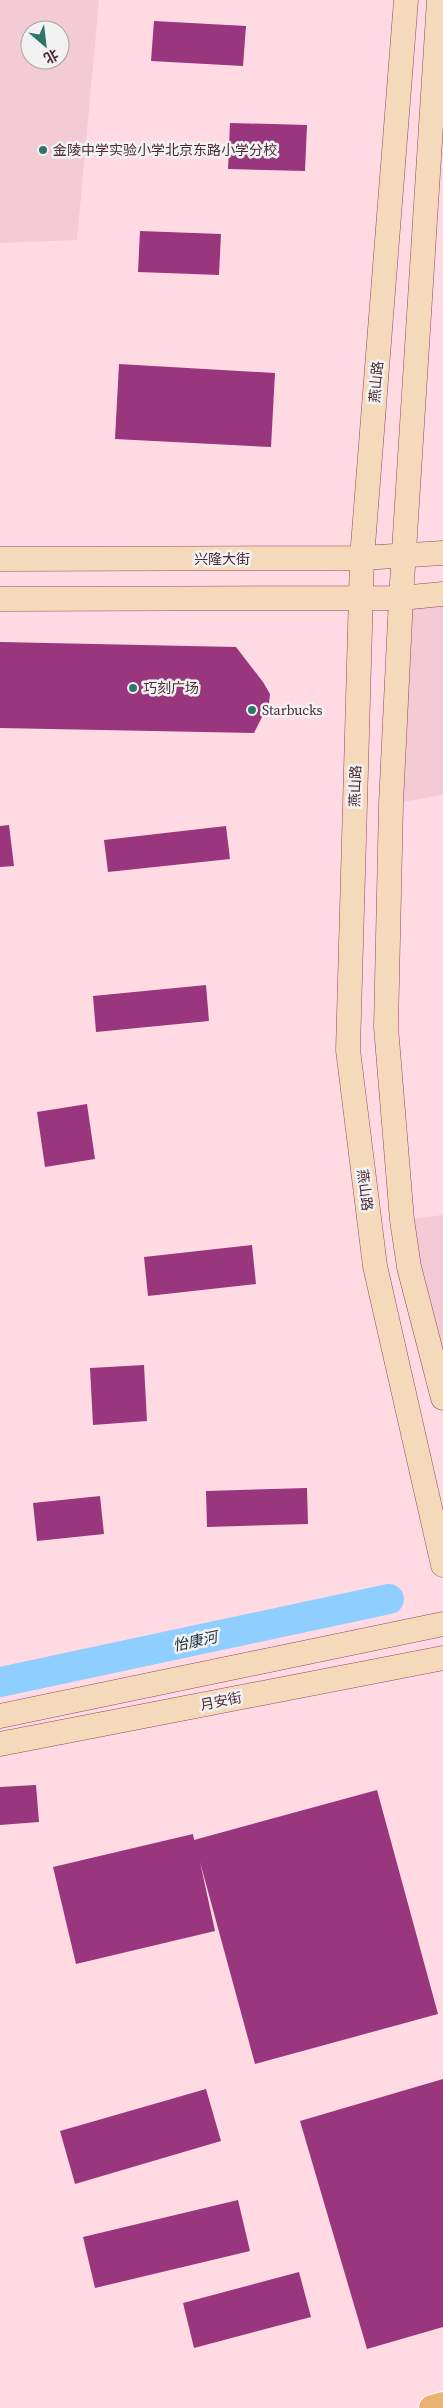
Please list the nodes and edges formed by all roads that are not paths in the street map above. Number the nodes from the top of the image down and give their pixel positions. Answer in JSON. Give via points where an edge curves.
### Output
{"nodes":[{"id":1,"x":406,"y":0,"type":"edge"},
{"id":2,"x":439,"y":0,"type":"edge"},
{"id":3,"x":443,"y":553,"type":"edge"},
{"id":4,"x":404,"y":557,"type":"junction"},
{"id":5,"x":362,"y":558,"type":"junction"},
{"id":6,"x":0,"y":559,"type":"edge"},
{"id":7,"x":443,"y":594,"type":"edge"},
{"id":8,"x":360,"y":598,"type":"junction"},
{"id":9,"x":401,"y":598,"type":"junction"},
{"id":10,"x":0,"y":599,"type":"edge"},
{"id":11,"x":443,"y":1398,"type":"edge"},
{"id":12,"x":443,"y":1565,"type":"edge"},
{"id":13,"x":443,"y":1624,"type":"edge"},
{"id":14,"x":443,"y":1658,"type":"edge"},
{"id":15,"x":0,"y":1716,"type":"edge"},
{"id":16,"x":0,"y":1744,"type":"edge"},
{"id":17,"x":443,"y":2405,"type":"edge"},
{"id":18,"x":432,"y":2408,"type":"edge"}],
"edges":[{"from":1,"to":5,"type":"street","name":"燕山路"},
{"from":2,"to":4,"type":"street"},
{"from":3,"to":4,"type":"street","name":"兴隆大街"},
{"from":4,"to":5,"type":"street","name":"兴隆大街"},
{"from":4,"to":9,"type":"street"},
{"from":5,"to":6,"type":"street","name":"兴隆大街"},
{"from":5,"to":8,"type":"street","name":"燕山路"},
{"from":7,"to":9,"type":"street"},
{"from":8,"to":9,"type":"street"},
{"from":8,"to":10,"type":"street"},
{"from":8,"to":12,"type":"street","name":"燕山路","via":[[348,1050],[375,1266]]},
{"from":9,"to":11,"type":"street","via":[[391,804],[386,1027],[402,1220],[408,1258]]},
{"from":13,"to":15,"type":"street"},
{"from":14,"to":16,"type":"street","name":"月安街"},
{"from":17,"to":18,"type":"main road"}]}
